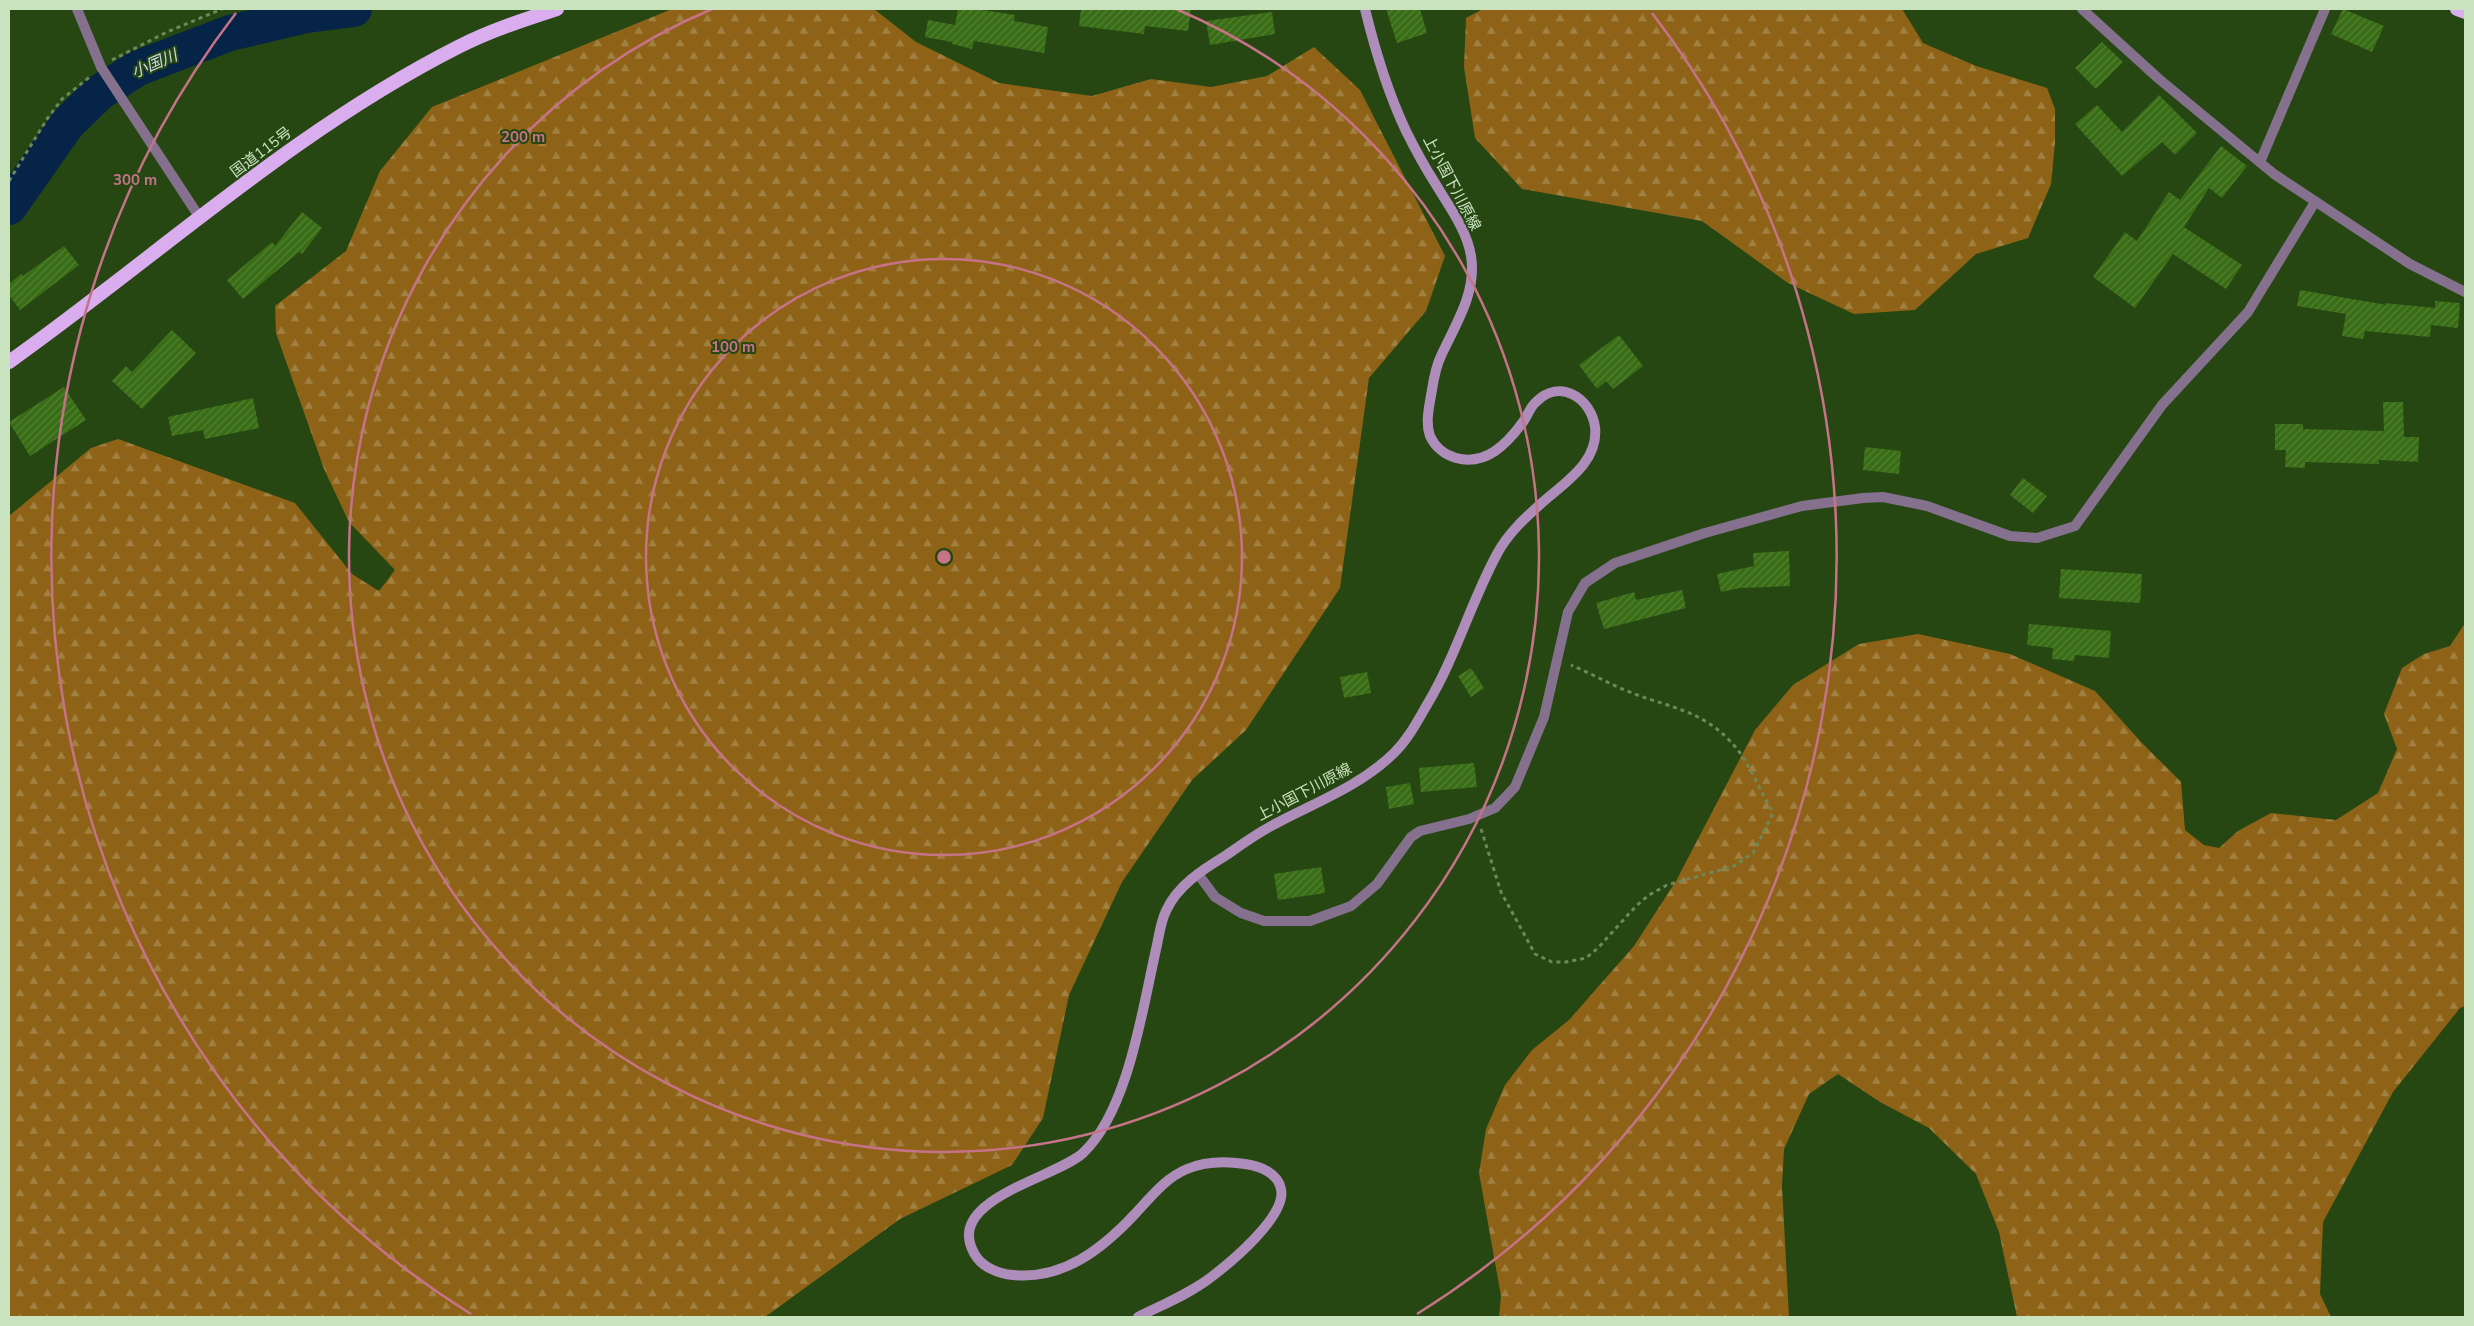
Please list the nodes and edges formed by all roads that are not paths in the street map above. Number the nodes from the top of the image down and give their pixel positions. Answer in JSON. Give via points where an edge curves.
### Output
{"nodes":[{"id":1,"x":77,"y":9,"type":"edge"},
{"id":2,"x":557,"y":9,"type":"edge"},
{"id":3,"x":1365,"y":9,"type":"edge"},
{"id":4,"x":2082,"y":9,"type":"edge"},
{"id":5,"x":2326,"y":9,"type":"edge"},
{"id":6,"x":2457,"y":9,"type":"edge"},
{"id":7,"x":2465,"y":12,"type":"edge"},
{"id":8,"x":2260,"y":162,"type":"junction"},
{"id":9,"x":2315,"y":202,"type":"junction"},
{"id":10,"x":200,"y":218,"type":"junction"},
{"id":11,"x":2465,"y":292,"type":"edge"},
{"id":12,"x":9,"y":362,"type":"edge"},
{"id":13,"x":1198,"y":874,"type":"junction"},
{"id":14,"x":1138,"y":1317,"type":"edge"}],
"edges":[{"from":1,"to":10,"type":"street","via":[[102,67]]},
{"from":2,"to":10,"type":"highway","name":"国道115号","via":[[459,46],[401,78],[299,144]]},
{"from":3,"to":13,"type":"main road","name":"上小国下川原線","via":[[1389,90],[1405,128],[1459,221],[1472,255],[1471,283],[1461,316],[1438,361],[1428,414],[1428,433],[1439,450],[1459,459],[1479,459],[1500,449],[1535,402],[1549,394],[1564,391],[1578,395],[1590,411],[1595,438],[1591,454],[1576,475],[1522,521],[1499,550],[1440,684],[1399,748],[1375,770],[1346,789],[1269,827]]},
{"from":4,"to":8,"type":"street","via":[[2159,79]]},
{"from":5,"to":8,"type":"street"},
{"from":6,"to":7,"type":"highway"},
{"from":8,"to":9,"type":"street"},
{"from":9,"to":11,"type":"street","via":[[2410,264]]},
{"from":9,"to":13,"type":"street","via":[[2248,312],[2162,405],[2075,526],[2038,538],[2026,538],[1997,532],[1927,506],[1884,497],[1833,501],[1802,506],[1705,533],[1614,563],[1585,583],[1568,612],[1544,717],[1515,787],[1494,808],[1478,816],[1420,831],[1411,837],[1377,884],[1351,906],[1310,921],[1264,921],[1241,914],[1215,897]]},
{"from":10,"to":12,"type":"highway","name":"国道115号"},
{"from":13,"to":14,"type":"main road","name":"上小国下川原線","via":[[1184,884],[1166,911],[1139,1031],[1116,1104],[1092,1145],[1073,1162],[998,1196],[979,1212],[970,1226],[969,1238],[974,1254],[983,1264],[997,1272],[1017,1276],[1051,1274],[1082,1261],[1128,1221],[1159,1187],[1187,1169],[1223,1161],[1255,1166],[1274,1175],[1283,1192],[1279,1207],[1252,1242],[1207,1281]]}]}
